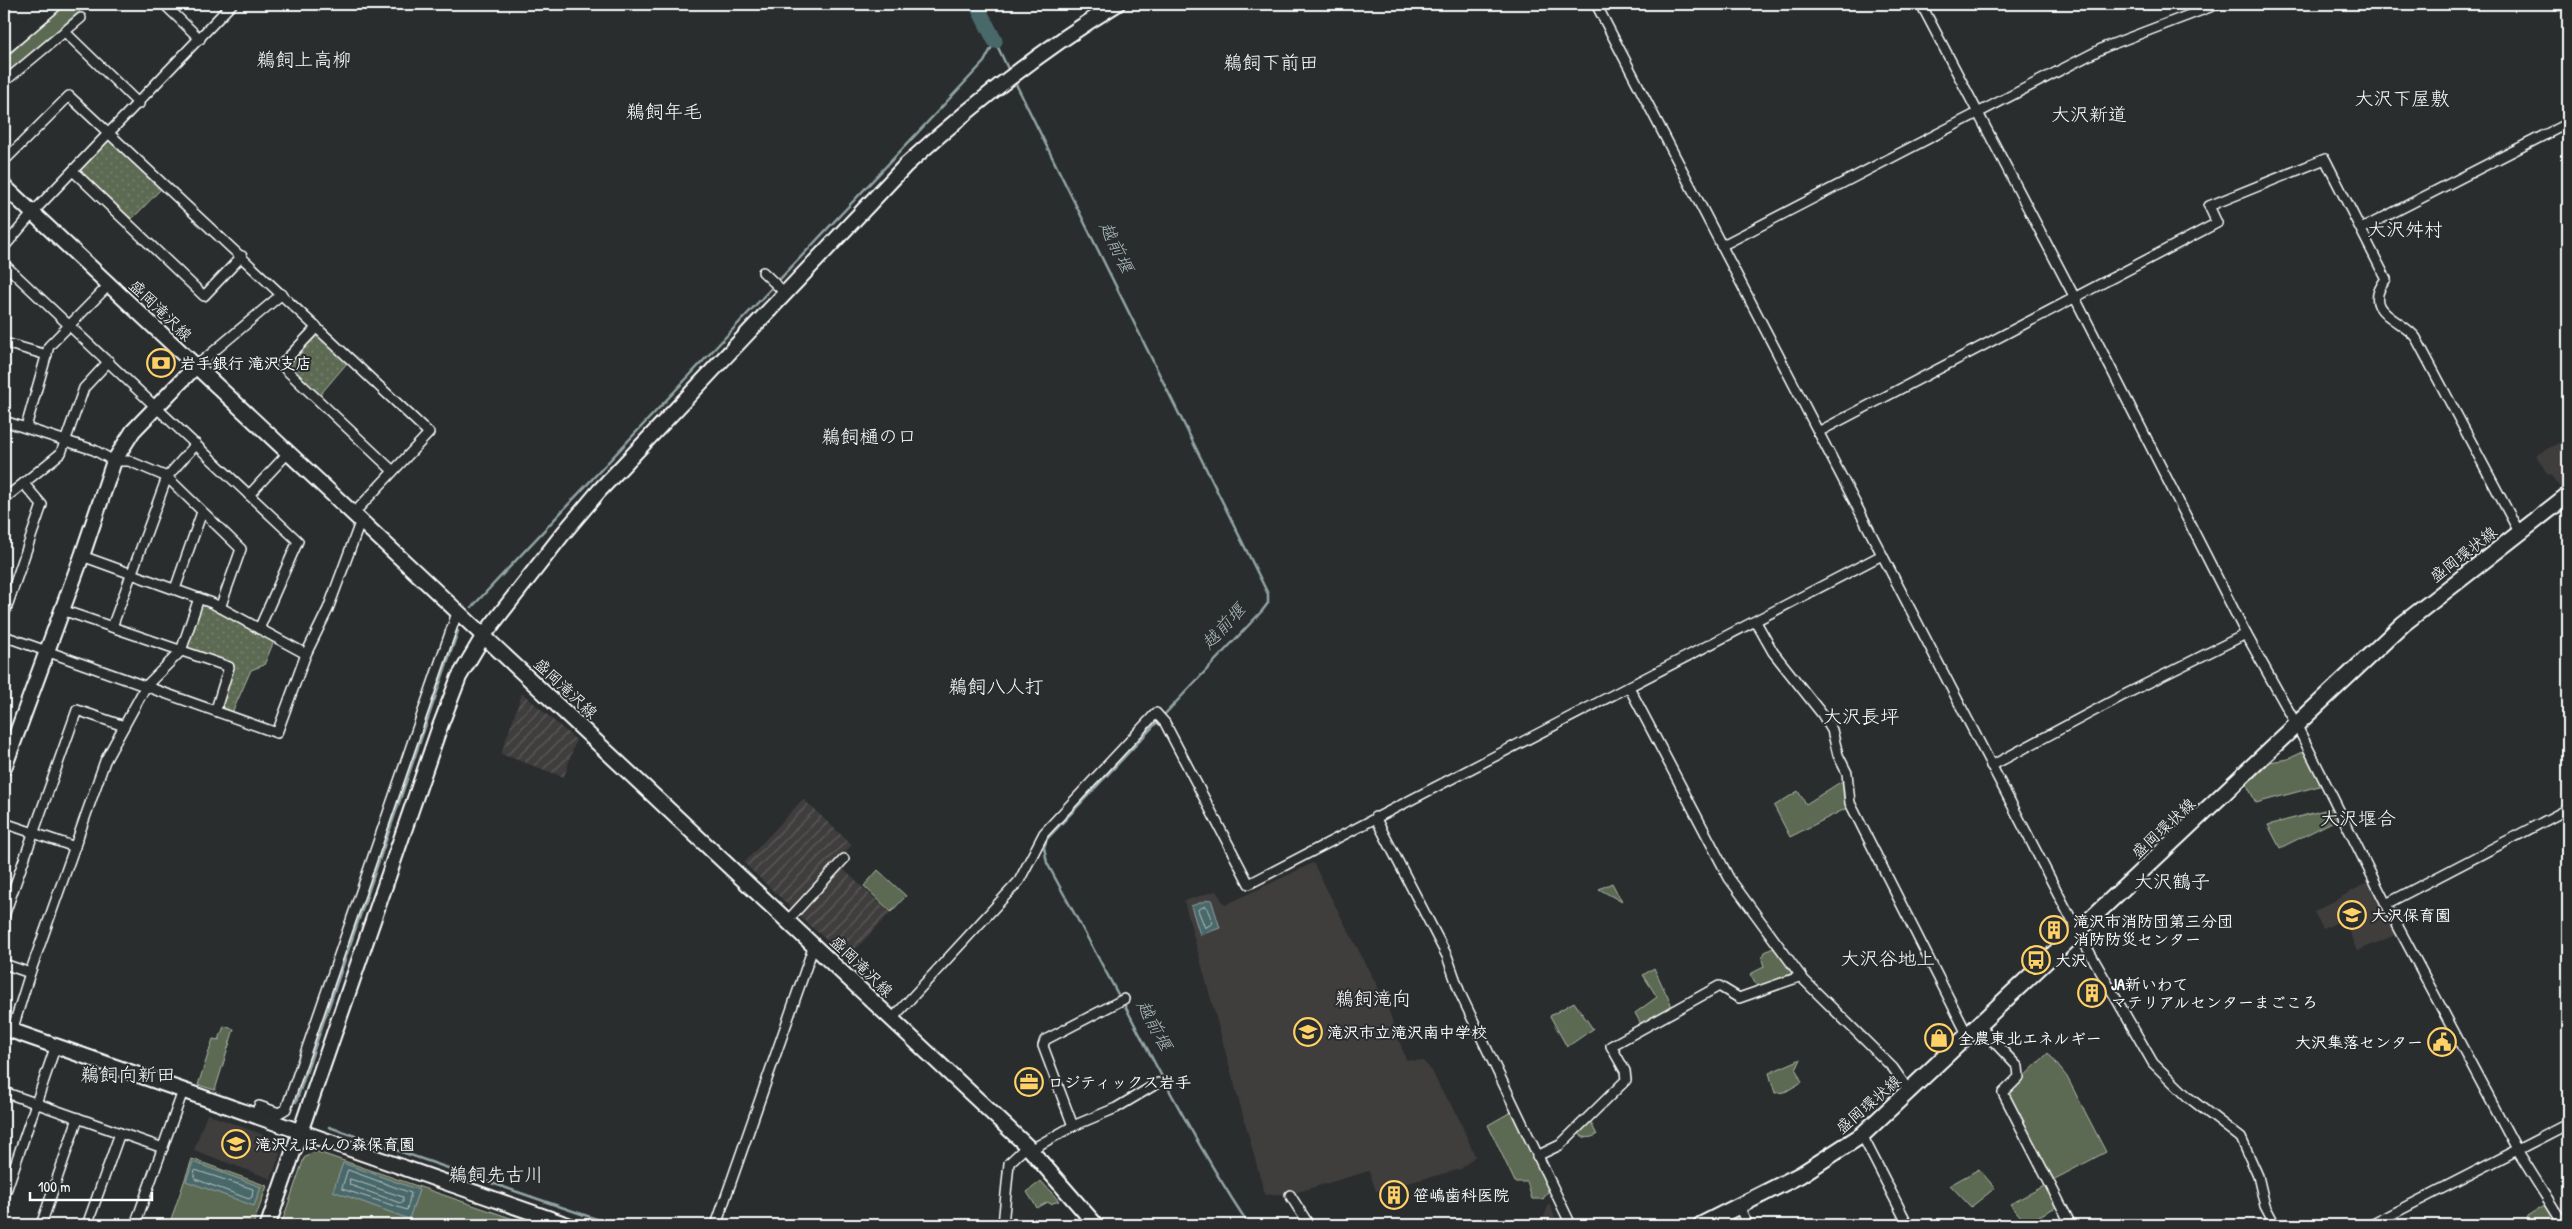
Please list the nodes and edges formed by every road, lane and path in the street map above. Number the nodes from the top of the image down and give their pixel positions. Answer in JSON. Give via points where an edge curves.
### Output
{"nodes":[{"id":1,"x":30,"y":4,"type":"edge"},
{"id":2,"x":52,"y":4,"type":"edge"},
{"id":3,"x":164,"y":4,"type":"edge"},
{"id":4,"x":232,"y":4,"type":"edge"},
{"id":5,"x":1117,"y":4,"type":"edge"},
{"id":6,"x":1596,"y":4,"type":"edge"},
{"id":7,"x":1921,"y":4,"type":"edge"},
{"id":8,"x":2218,"y":4,"type":"edge"},
{"id":9,"x":2566,"y":4,"type":"edge"},
{"id":10,"x":2568,"y":7,"type":"edge"},
{"id":11,"x":80,"y":18,"type":"dead end"},
{"id":12,"x":4,"y":26,"type":"edge"},
{"id":13,"x":65,"y":32,"type":"junction"},
{"id":14,"x":200,"y":39,"type":"junction"},
{"id":15,"x":4,"y":45,"type":"edge"},
{"id":16,"x":4,"y":82,"type":"edge"},
{"id":17,"x":139,"y":104,"type":"junction"},
{"id":18,"x":1978,"y":114,"type":"junction"},
{"id":19,"x":2568,"y":122,"type":"edge"},
{"id":20,"x":109,"y":134,"type":"junction"},
{"id":21,"x":4,"y":161,"type":"edge"},
{"id":22,"x":73,"y":171,"type":"junction"},
{"id":23,"x":4,"y":186,"type":"edge"},
{"id":24,"x":33,"y":214,"type":"junction"},
{"id":25,"x":2360,"y":229,"type":"junction"},
{"id":26,"x":1720,"y":246,"type":"junction"},
{"id":27,"x":4,"y":248,"type":"edge"},
{"id":28,"x":242,"y":256,"type":"junction"},
{"id":29,"x":4,"y":264,"type":"edge"},
{"id":30,"x":763,"y":272,"type":"dead end"},
{"id":31,"x":109,"y":285,"type":"junction"},
{"id":32,"x":779,"y":287,"type":"junction"},
{"id":33,"x":282,"y":294,"type":"junction"},
{"id":34,"x":2075,"y":298,"type":"junction"},
{"id":35,"x":70,"y":324,"type":"junction"},
{"id":36,"x":317,"y":327,"type":"junction"},
{"id":37,"x":4,"y":346,"type":"edge"},
{"id":38,"x":47,"y":355,"type":"junction"},
{"id":39,"x":109,"y":361,"type":"junction"},
{"id":40,"x":195,"y":367,"type":"junction"},
{"id":41,"x":156,"y":405,"type":"junction"},
{"id":42,"x":4,"y":421,"type":"edge"},
{"id":43,"x":26,"y":427,"type":"junction"},
{"id":44,"x":1818,"y":432,"type":"junction"},
{"id":45,"x":66,"y":443,"type":"junction"},
{"id":46,"x":196,"y":444,"type":"junction"},
{"id":47,"x":288,"y":452,"type":"junction"},
{"id":48,"x":114,"y":460,"type":"junction"},
{"id":49,"x":393,"y":471,"type":"junction"},
{"id":50,"x":166,"y":477,"type":"junction"},
{"id":51,"x":24,"y":484,"type":"junction"},
{"id":52,"x":250,"y":494,"type":"junction"},
{"id":53,"x":2568,"y":497,"type":"edge"},
{"id":54,"x":4,"y":499,"type":"edge"},
{"id":55,"x":202,"y":512,"type":"junction"},
{"id":56,"x":358,"y":516,"type":"junction"},
{"id":57,"x":2519,"y":532,"type":"junction"},
{"id":58,"x":1882,"y":555,"type":"junction"},
{"id":59,"x":82,"y":556,"type":"junction"},
{"id":60,"x":132,"y":573,"type":"junction"},
{"id":61,"x":175,"y":589,"type":"junction"},
{"id":62,"x":199,"y":598,"type":"junction"},
{"id":63,"x":220,"y":608,"type":"junction"},
{"id":64,"x":62,"y":610,"type":"junction"},
{"id":65,"x":458,"y":610,"type":"junction"},
{"id":66,"x":4,"y":615,"type":"edge"},
{"id":67,"x":1756,"y":622,"type":"junction"},
{"id":68,"x":112,"y":627,"type":"junction"},
{"id":69,"x":259,"y":629,"type":"junction"},
{"id":70,"x":2246,"y":634,"type":"junction"},
{"id":71,"x":484,"y":635,"type":"junction"},
{"id":72,"x":4,"y":636,"type":"edge"},
{"id":73,"x":182,"y":651,"type":"junction"},
{"id":74,"x":46,"y":652,"type":"junction"},
{"id":75,"x":306,"y":654,"type":"junction"},
{"id":76,"x":146,"y":686,"type":"junction"},
{"id":77,"x":1629,"y":687,"type":"junction"},
{"id":78,"x":216,"y":709,"type":"junction"},
{"id":79,"x":2296,"y":724,"type":"junction"},
{"id":80,"x":124,"y":726,"type":"junction"},
{"id":81,"x":1991,"y":766,"type":"junction"},
{"id":82,"x":4,"y":768,"type":"edge"},
{"id":83,"x":2568,"y":809,"type":"edge"},
{"id":84,"x":1375,"y":817,"type":"junction"},
{"id":85,"x":4,"y":824,"type":"edge"},
{"id":86,"x":34,"y":834,"type":"junction"},
{"id":87,"x":75,"y":848,"type":"junction"},
{"id":88,"x":844,"y":859,"type":"dead end"},
{"id":89,"x":2386,"y":904,"type":"junction"},
{"id":90,"x":4,"y":916,"type":"edge"},
{"id":91,"x":788,"y":920,"type":"junction"},
{"id":92,"x":2078,"y":932,"type":"junction"},
{"id":93,"x":814,"y":945,"type":"junction"},
{"id":94,"x":4,"y":964,"type":"edge"},
{"id":95,"x":30,"y":973,"type":"junction"},
{"id":96,"x":1802,"y":976,"type":"junction"},
{"id":97,"x":1121,"y":1000,"type":"dead end"},
{"id":98,"x":892,"y":1019,"type":"junction"},
{"id":99,"x":8,"y":1029,"type":"edge"},
{"id":100,"x":1974,"y":1031,"type":"junction"},
{"id":101,"x":56,"y":1045,"type":"junction"},
{"id":102,"x":1158,"y":1083,"type":"dead end"},
{"id":103,"x":183,"y":1091,"type":"junction"},
{"id":104,"x":4,"y":1092,"type":"edge"},
{"id":105,"x":1909,"y":1092,"type":"junction"},
{"id":106,"x":36,"y":1103,"type":"junction"},
{"id":107,"x":255,"y":1116,"type":"junction"},
{"id":108,"x":78,"y":1118,"type":"junction"},
{"id":109,"x":2568,"y":1124,"type":"edge"},
{"id":110,"x":1073,"y":1126,"type":"junction"},
{"id":111,"x":300,"y":1132,"type":"junction"},
{"id":112,"x":120,"y":1133,"type":"junction"},
{"id":113,"x":1862,"y":1134,"type":"junction"},
{"id":114,"x":163,"y":1148,"type":"junction"},
{"id":115,"x":1029,"y":1148,"type":"junction"},
{"id":116,"x":2517,"y":1150,"type":"junction"},
{"id":117,"x":1538,"y":1156,"type":"junction"},
{"id":118,"x":1290,"y":1195,"type":"dead end"},
{"id":119,"x":4,"y":1197,"type":"edge"},
{"id":120,"x":1739,"y":1207,"type":"junction"},
{"id":121,"x":41,"y":1225,"type":"edge"},
{"id":122,"x":87,"y":1225,"type":"edge"},
{"id":123,"x":135,"y":1225,"type":"edge"},
{"id":124,"x":268,"y":1225,"type":"edge"},
{"id":125,"x":568,"y":1225,"type":"edge"},
{"id":126,"x":716,"y":1225,"type":"edge"},
{"id":127,"x":1003,"y":1225,"type":"edge"},
{"id":128,"x":1096,"y":1225,"type":"edge"},
{"id":129,"x":1309,"y":1225,"type":"edge"},
{"id":130,"x":1571,"y":1225,"type":"edge"},
{"id":131,"x":1701,"y":1225,"type":"edge"},
{"id":132,"x":1748,"y":1225,"type":"edge"},
{"id":133,"x":1908,"y":1225,"type":"edge"},
{"id":134,"x":2071,"y":1225,"type":"edge"},
{"id":135,"x":2275,"y":1225,"type":"edge"},
{"id":136,"x":2371,"y":1225,"type":"edge"},
{"id":137,"x":2564,"y":1225,"type":"edge"}],
"edges":[{"from":1,"to":12,"type":"highway"},
{"from":2,"to":15,"type":"highway"},
{"from":3,"to":14,"type":"street"},
{"from":4,"to":14,"type":"street"},
{"from":5,"to":32,"type":"street","via":[[1012,76],[953,122]]},
{"from":6,"to":26,"type":"street"},
{"from":7,"to":18,"type":"street"},
{"from":8,"to":18,"type":"street","via":[[2105,47]]},
{"from":9,"to":10,"type":"street"},
{"from":11,"to":13,"type":"street"},
{"from":13,"to":16,"type":"street"},
{"from":13,"to":17,"type":"street"},
{"from":14,"to":17,"type":"street"},
{"from":17,"to":20,"type":"street"},
{"from":18,"to":26,"type":"street"},
{"from":18,"to":34,"type":"street"},
{"from":19,"to":25,"type":"street"},
{"from":20,"to":21,"type":"street","via":[[69,96]]},
{"from":20,"to":22,"type":"street"},
{"from":20,"to":28,"type":"street"},
{"from":22,"to":24,"type":"street"},
{"from":22,"to":28,"type":"street","via":[[204,296]]},
{"from":23,"to":24,"type":"street","name":"盛岡滝沢線"},
{"from":24,"to":27,"type":"street"},
{"from":24,"to":31,"type":"street","name":"盛岡滝沢線"},
{"from":25,"to":34,"type":"street","via":[[2325,159],[2209,206],[2217,223]]},
{"from":25,"to":57,"type":"street","via":[[2386,279],[2378,295],[2379,304],[2388,317],[2410,329],[2416,338]]},
{"from":26,"to":44,"type":"street"},
{"from":28,"to":33,"type":"street"},
{"from":29,"to":35,"type":"street"},
{"from":30,"to":32,"type":"street"},
{"from":31,"to":35,"type":"street"},
{"from":31,"to":40,"type":"street","name":"盛岡滝沢線"},
{"from":32,"to":71,"type":"street","via":[[599,491]]},
{"from":33,"to":36,"type":"street"},
{"from":33,"to":40,"type":"street"},
{"from":34,"to":44,"type":"street"},
{"from":34,"to":70,"type":"street"},
{"from":35,"to":38,"type":"street","via":[[50,346]]},
{"from":35,"to":39,"type":"street"},
{"from":36,"to":49,"type":"street","via":[[429,433]]},
{"from":36,"to":49,"type":"street","via":[[281,365]]},
{"from":37,"to":38,"type":"street","via":[[5,343]]},
{"from":38,"to":43,"type":"street"},
{"from":39,"to":41,"type":"street"},
{"from":39,"to":45,"type":"street","via":[[84,388]]},
{"from":40,"to":41,"type":"street"},
{"from":40,"to":47,"type":"street","name":"盛岡滝沢線"},
{"from":41,"to":46,"type":"street"},
{"from":41,"to":48,"type":"street"},
{"from":42,"to":43,"type":"street"},
{"from":43,"to":45,"type":"street"},
{"from":44,"to":58,"type":"street"},
{"from":45,"to":48,"type":"street","via":[[94,450]]},
{"from":45,"to":51,"type":"street","via":[[62,453]]},
{"from":46,"to":50,"type":"street"},
{"from":46,"to":52,"type":"street"},
{"from":47,"to":52,"type":"street"},
{"from":47,"to":56,"type":"street","name":"盛岡滝沢線"},
{"from":48,"to":50,"type":"street","via":[[129,462]]},
{"from":48,"to":59,"type":"street"},
{"from":49,"to":56,"type":"street"},
{"from":50,"to":55,"type":"street"},
{"from":50,"to":60,"type":"street"},
{"from":51,"to":54,"type":"street"},
{"from":51,"to":66,"type":"street","via":[[42,505]]},
{"from":52,"to":69,"type":"street","via":[[298,541]]},
{"from":53,"to":57,"type":"main road","name":"盛岡環状線"},
{"from":55,"to":61,"type":"street"},
{"from":55,"to":63,"type":"street","via":[[241,549]]},
{"from":56,"to":65,"type":"street","name":"盛岡滝沢線"},
{"from":56,"to":75,"type":"street","via":[[328,608]]},
{"from":57,"to":79,"type":"main road","name":"盛岡環状線","via":[[2404,624]]},
{"from":58,"to":67,"type":"street"},
{"from":58,"to":81,"type":"street"},
{"from":59,"to":60,"type":"street"},
{"from":59,"to":64,"type":"street"},
{"from":60,"to":61,"type":"street"},
{"from":60,"to":68,"type":"street"},
{"from":61,"to":62,"type":"street"},
{"from":62,"to":63,"type":"street"},
{"from":62,"to":73,"type":"street"},
{"from":63,"to":69,"type":"street"},
{"from":64,"to":68,"type":"street"},
{"from":64,"to":74,"type":"street"},
{"from":65,"to":71,"type":"street","name":"盛岡滝沢線"},
{"from":65,"to":107,"type":"street","via":[[286,1109],[278,1113],[259,1106]]},
{"from":67,"to":77,"type":"street"},
{"from":67,"to":100,"type":"street","via":[[1773,652],[1832,730],[1838,755],[1847,773],[1850,803]]},
{"from":68,"to":73,"type":"street"},
{"from":69,"to":75,"type":"street"},
{"from":70,"to":79,"type":"street"},
{"from":70,"to":81,"type":"street"},
{"from":71,"to":91,"type":"street","name":"盛岡滝沢線"},
{"from":71,"to":111,"type":"street","via":[[459,677],[446,712]]},
{"from":72,"to":74,"type":"street"},
{"from":73,"to":76,"type":"street"},
{"from":73,"to":78,"type":"street","via":[[229,667]]},
{"from":74,"to":76,"type":"street"},
{"from":74,"to":82,"type":"street"},
{"from":75,"to":78,"type":"street","via":[[277,733]]},
{"from":76,"to":78,"type":"street"},
{"from":76,"to":80,"type":"street"},
{"from":77,"to":84,"type":"street"},
{"from":77,"to":96,"type":"street","via":[[1729,878]]},
{"from":79,"to":89,"type":"street"},
{"from":79,"to":92,"type":"main road","name":"盛岡環状線"},
{"from":80,"to":86,"type":"street","via":[[78,710]]},
{"from":80,"to":87,"type":"street","via":[[105,761]]},
{"from":81,"to":92,"type":"street"},
{"from":83,"to":89,"type":"street"},
{"from":84,"to":98,"type":"street","via":[[1249,884],[1156,713],[1044,832],[1019,881]]},
{"from":84,"to":117,"type":"street","via":[[1448,956],[1460,993]]},
{"from":85,"to":86,"type":"street"},
{"from":86,"to":87,"type":"street"},
{"from":86,"to":90,"type":"street"},
{"from":87,"to":95,"type":"street"},
{"from":88,"to":91,"type":"street"},
{"from":89,"to":116,"type":"street"},
{"from":91,"to":93,"type":"street","name":"盛岡滝沢線"},
{"from":92,"to":100,"type":"main road","name":"盛岡環状線"},
{"from":92,"to":135,"type":"street","via":[[2153,1062],[2188,1097],[2241,1138]]},
{"from":93,"to":98,"type":"street","name":"盛岡滝沢線"},
{"from":93,"to":126,"type":"street"},
{"from":94,"to":95,"type":"street"},
{"from":95,"to":99,"type":"street"},
{"from":96,"to":105,"type":"street","via":[[1893,1068]]},
{"from":96,"to":117,"type":"street","via":[[1739,998],[1719,986],[1611,1046],[1625,1070],[1626,1080],[1560,1145]]},
{"from":97,"to":110,"type":"street","via":[[1045,1040],[1043,1046]]},
{"from":98,"to":115,"type":"street","name":"盛岡滝沢線"},
{"from":99,"to":101,"type":"street"},
{"from":100,"to":105,"type":"main road","name":"盛岡環状線"},
{"from":100,"to":134,"type":"street","via":[[2018,1067],[2019,1077],[2003,1093]]},
{"from":101,"to":103,"type":"street"},
{"from":101,"to":106,"type":"street"},
{"from":102,"to":110,"type":"street","via":[[1116,1108]]},
{"from":103,"to":107,"type":"street"},
{"from":103,"to":114,"type":"street"},
{"from":104,"to":106,"type":"street"},
{"from":105,"to":113,"type":"main road","name":"盛岡環状線"},
{"from":106,"to":108,"type":"street"},
{"from":106,"to":119,"type":"street"},
{"from":107,"to":111,"type":"street"},
{"from":108,"to":112,"type":"street"},
{"from":108,"to":121,"type":"street"},
{"from":109,"to":116,"type":"street"},
{"from":110,"to":115,"type":"street"},
{"from":111,"to":124,"type":"street"},
{"from":111,"to":125,"type":"street"},
{"from":112,"to":114,"type":"street"},
{"from":112,"to":122,"type":"street"},
{"from":113,"to":120,"type":"main road","name":"盛岡環状線","via":[[1820,1164]]},
{"from":113,"to":133,"type":"street"},
{"from":114,"to":123,"type":"street"},
{"from":115,"to":127,"type":"street","via":[[1009,1163]]},
{"from":115,"to":128,"type":"street","name":"盛岡滝沢線"},
{"from":116,"to":136,"type":"street"},
{"from":116,"to":137,"type":"street"},
{"from":117,"to":130,"type":"street"},
{"from":118,"to":129,"type":"street"},
{"from":120,"to":131,"type":"main road","name":"盛岡環状線"},
{"from":120,"to":132,"type":"street"}]}
